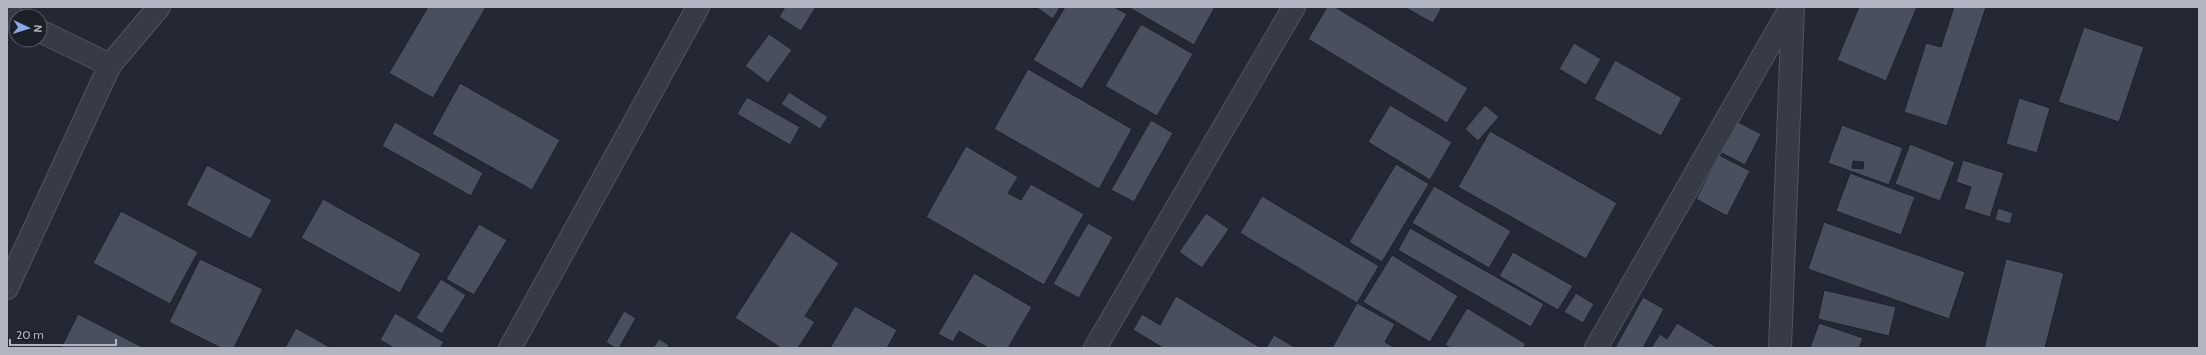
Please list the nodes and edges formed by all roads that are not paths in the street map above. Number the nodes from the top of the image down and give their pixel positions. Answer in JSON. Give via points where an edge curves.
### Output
{"nodes":[{"id":1,"x":159,"y":7,"type":"edge"},
{"id":2,"x":698,"y":7,"type":"edge"},
{"id":3,"x":1294,"y":7,"type":"edge"},
{"id":4,"x":1792,"y":7,"type":"edge"},
{"id":5,"x":48,"y":35,"type":"edge"},
{"id":6,"x":110,"y":66,"type":"junction"},
{"id":7,"x":7,"y":288,"type":"edge"},
{"id":8,"x":510,"y":348,"type":"edge"},
{"id":9,"x":1095,"y":348,"type":"edge"},
{"id":10,"x":1596,"y":348,"type":"edge"},
{"id":11,"x":1780,"y":348,"type":"edge"}],
"edges":[{"from":1,"to":6,"type":"street"},
{"from":2,"to":8,"type":"street"},
{"from":3,"to":9,"type":"street"},
{"from":4,"to":10,"type":"street"},
{"from":4,"to":11,"type":"street"},
{"from":5,"to":6,"type":"street"},
{"from":6,"to":7,"type":"street"}]}
